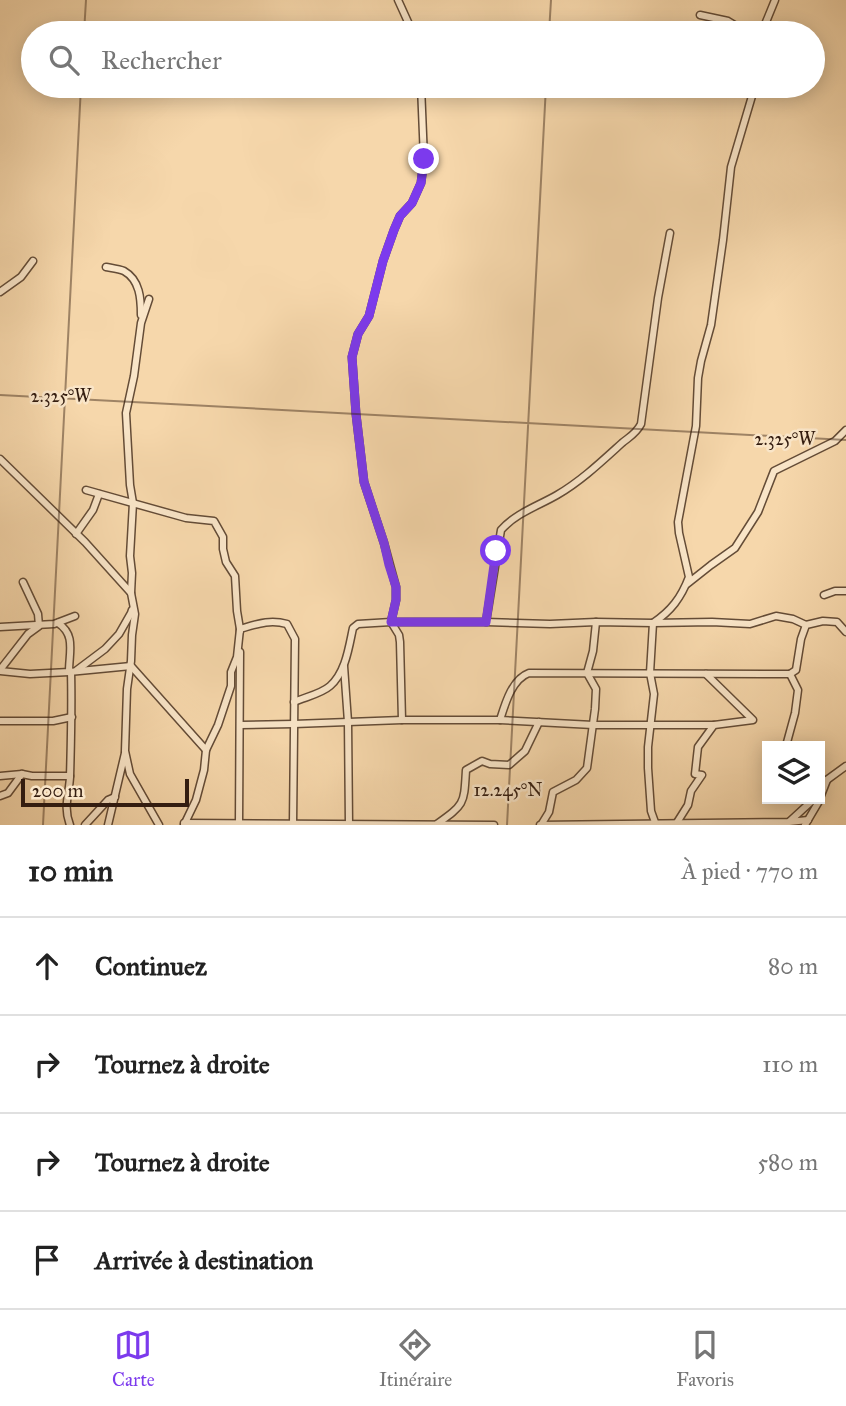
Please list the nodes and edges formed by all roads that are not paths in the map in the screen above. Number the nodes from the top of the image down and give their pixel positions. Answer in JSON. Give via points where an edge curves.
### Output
{"nodes":[{"id":1,"x":398,"y":0,"type":"edge"},
{"id":2,"x":775,"y":0,"type":"edge"},
{"id":3,"x":700,"y":15,"type":"dead end"},
{"id":4,"x":408,"y":21,"type":"edge"},
{"id":5,"x":728,"y":21,"type":"edge"},
{"id":6,"x":766,"y":21,"type":"edge"},
{"id":7,"x":421,"y":98,"type":"edge"},
{"id":8,"x":751,"y":98,"type":"edge"},
{"id":9,"x":670,"y":233,"type":"dead end"},
{"id":10,"x":33,"y":261,"type":"dead end"},
{"id":11,"x":106,"y":267,"type":"dead end"},
{"id":12,"x":0,"y":292,"type":"edge"},
{"id":13,"x":149,"y":299,"type":"dead end"},
{"id":14,"x":141,"y":323,"type":"junction"},
{"id":15,"x":846,"y":430,"type":"edge"},
{"id":16,"x":0,"y":459,"type":"edge"},
{"id":17,"x":86,"y":491,"type":"dead end"},
{"id":18,"x":99,"y":494,"type":"junction"},
{"id":19,"x":133,"y":503,"type":"junction"},
{"id":20,"x":76,"y":534,"type":"junction"},
{"id":21,"x":23,"y":582,"type":"dead end"},
{"id":22,"x":686,"y":586,"type":"junction"},
{"id":23,"x":846,"y":591,"type":"edge"},
{"id":24,"x":131,"y":593,"type":"junction"},
{"id":25,"x":824,"y":595,"type":"dead end"},
{"id":26,"x":132,"y":602,"type":"junction"},
{"id":27,"x":75,"y":616,"type":"dead end"},
{"id":28,"x":391,"y":622,"type":"junction"},
{"id":29,"x":486,"y":622,"type":"junction"},
{"id":30,"x":596,"y":622,"type":"junction"},
{"id":31,"x":58,"y":623,"type":"junction"},
{"id":32,"x":653,"y":623,"type":"junction"},
{"id":33,"x":806,"y":625,"type":"junction"},
{"id":34,"x":39,"y":626,"type":"junction"},
{"id":35,"x":0,"y":627,"type":"edge"},
{"id":36,"x":240,"y":629,"type":"junction"},
{"id":37,"x":846,"y":632,"type":"edge"},
{"id":38,"x":344,"y":664,"type":"junction"},
{"id":39,"x":131,"y":666,"type":"junction"},
{"id":40,"x":0,"y":671,"type":"edge"},
{"id":41,"x":72,"y":672,"type":"junction"},
{"id":42,"x":587,"y":673,"type":"junction"},
{"id":43,"x":650,"y":673,"type":"junction"},
{"id":44,"x":706,"y":674,"type":"junction"},
{"id":45,"x":790,"y":674,"type":"junction"},
{"id":46,"x":294,"y":702,"type":"junction"},
{"id":47,"x":72,"y":717,"type":"junction"},
{"id":48,"x":402,"y":720,"type":"junction"},
{"id":49,"x":500,"y":720,"type":"junction"},
{"id":50,"x":0,"y":721,"type":"edge"},
{"id":51,"x":348,"y":722,"type":"junction"},
{"id":52,"x":538,"y":722,"type":"junction"},
{"id":53,"x":294,"y":724,"type":"junction"},
{"id":54,"x":241,"y":725,"type":"junction"},
{"id":55,"x":593,"y":725,"type":"junction"},
{"id":56,"x":650,"y":725,"type":"junction"},
{"id":57,"x":714,"y":725,"type":"junction"},
{"id":58,"x":787,"y":741,"type":"edge"},
{"id":59,"x":206,"y":750,"type":"junction"},
{"id":60,"x":125,"y":751,"type":"junction"},
{"id":61,"x":846,"y":766,"type":"edge"},
{"id":62,"x":22,"y":774,"type":"junction"},
{"id":63,"x":0,"y":776,"type":"edge"},
{"id":64,"x":70,"y":776,"type":"junction"},
{"id":65,"x":828,"y":780,"type":"junction"},
{"id":66,"x":825,"y":782,"type":"edge"},
{"id":67,"x":0,"y":796,"type":"edge"},
{"id":68,"x":115,"y":797,"type":"junction"},
{"id":69,"x":805,"y":804,"type":"edge"},
{"id":70,"x":809,"y":804,"type":"edge"},
{"id":71,"x":789,"y":822,"type":"junction"},
{"id":72,"x":806,"y":822,"type":"edge"},
{"id":73,"x":184,"y":824,"type":"edge"},
{"id":74,"x":239,"y":824,"type":"edge"},
{"id":75,"x":677,"y":824,"type":"edge"},
{"id":76,"x":70,"y":825,"type":"edge"},
{"id":77,"x":85,"y":825,"type":"edge"},
{"id":78,"x":108,"y":825,"type":"edge"},
{"id":79,"x":159,"y":825,"type":"edge"},
{"id":80,"x":293,"y":825,"type":"edge"},
{"id":81,"x":349,"y":825,"type":"edge"},
{"id":82,"x":435,"y":825,"type":"edge"},
{"id":83,"x":494,"y":825,"type":"edge"},
{"id":84,"x":541,"y":825,"type":"edge"},
{"id":85,"x":656,"y":825,"type":"edge"}],
"edges":[{"from":1,"to":4,"type":"street"},
{"from":2,"to":6,"type":"street"},
{"from":3,"to":5,"type":"street"},
{"from":7,"to":28,"type":"street","via":[[421,183],[394,230],[352,357],[364,482],[396,587]]},
{"from":8,"to":22,"type":"street","via":[[732,167],[678,522],[689,577]]},
{"from":9,"to":29,"type":"street","via":[[641,424],[595,468],[501,530]]},
{"from":10,"to":12,"type":"street"},
{"from":11,"to":14,"type":"street","via":[[124,271],[134,282],[141,295]]},
{"from":13,"to":14,"type":"street"},
{"from":14,"to":19,"type":"street","via":[[126,413]]},
{"from":15,"to":22,"type":"street","via":[[835,441],[775,471],[758,512],[735,548]]},
{"from":16,"to":20,"type":"street"},
{"from":17,"to":18,"type":"street"},
{"from":18,"to":19,"type":"street"},
{"from":18,"to":20,"type":"street"},
{"from":19,"to":24,"type":"street"},
{"from":19,"to":36,"type":"street","via":[[214,521],[235,576]]},
{"from":20,"to":24,"type":"street"},
{"from":21,"to":34,"type":"street"},
{"from":22,"to":32,"type":"street","via":[[666,614]]},
{"from":23,"to":25,"type":"street"},
{"from":24,"to":26,"type":"street"},
{"from":26,"to":39,"type":"street"},
{"from":26,"to":41,"type":"street","via":[[120,634]]},
{"from":27,"to":31,"type":"street"},
{"from":28,"to":29,"type":"street"},
{"from":28,"to":38,"type":"street","via":[[355,625]]},
{"from":28,"to":48,"type":"street","via":[[400,642]]},
{"from":29,"to":30,"type":"street"},
{"from":30,"to":32,"type":"street"},
{"from":30,"to":42,"type":"street"},
{"from":31,"to":34,"type":"street"},
{"from":31,"to":41,"type":"street","via":[[70,636]]},
{"from":32,"to":33,"type":"street","via":[[750,624],[776,616]]},
{"from":32,"to":43,"type":"street"},
{"from":33,"to":37,"type":"street","via":[[837,622]]},
{"from":33,"to":45,"type":"street","via":[[796,670]]},
{"from":34,"to":35,"type":"street"},
{"from":34,"to":40,"type":"street"},
{"from":36,"to":46,"type":"street","via":[[271,621],[287,624],[292,630]]},
{"from":36,"to":54,"type":"street"},
{"from":36,"to":59,"type":"street","via":[[231,686]]},
{"from":38,"to":46,"type":"street","via":[[329,688]]},
{"from":38,"to":51,"type":"street"},
{"from":39,"to":41,"type":"street"},
{"from":39,"to":59,"type":"street"},
{"from":39,"to":60,"type":"street"},
{"from":40,"to":41,"type":"street"},
{"from":41,"to":47,"type":"street"},
{"from":42,"to":43,"type":"street"},
{"from":42,"to":49,"type":"street","via":[[522,675]]},
{"from":42,"to":55,"type":"street","via":[[596,689]]},
{"from":43,"to":44,"type":"street"},
{"from":43,"to":56,"type":"street","via":[[654,694]]},
{"from":44,"to":45,"type":"street"},
{"from":44,"to":57,"type":"street","via":[[753,720]]},
{"from":45,"to":58,"type":"street","via":[[798,690]]},
{"from":46,"to":53,"type":"street"},
{"from":47,"to":50,"type":"street"},
{"from":47,"to":64,"type":"street"},
{"from":48,"to":49,"type":"street"},
{"from":48,"to":51,"type":"street"},
{"from":49,"to":52,"type":"street"},
{"from":51,"to":53,"type":"street"},
{"from":51,"to":81,"type":"street"},
{"from":52,"to":55,"type":"street"},
{"from":52,"to":82,"type":"street","via":[[525,751],[509,765],[482,761],[466,770],[458,809]]},
{"from":53,"to":54,"type":"street"},
{"from":53,"to":80,"type":"street"},
{"from":54,"to":74,"type":"street"},
{"from":55,"to":56,"type":"street"},
{"from":55,"to":84,"type":"street","via":[[587,768],[553,792]]},
{"from":56,"to":57,"type":"street"},
{"from":56,"to":85,"type":"street","via":[[649,792]]},
{"from":57,"to":75,"type":"street","via":[[698,747],[695,774],[702,775]]},
{"from":59,"to":73,"type":"street","via":[[196,800]]},
{"from":60,"to":68,"type":"street"},
{"from":60,"to":79,"type":"street","via":[[130,774]]},
{"from":61,"to":65,"type":"street"},
{"from":62,"to":63,"type":"street"},
{"from":62,"to":64,"type":"street"},
{"from":62,"to":67,"type":"street","via":[[8,793]]},
{"from":64,"to":76,"type":"street","via":[[65,812]]},
{"from":65,"to":66,"type":"street"},
{"from":65,"to":72,"type":"street"},
{"from":68,"to":77,"type":"street"},
{"from":68,"to":78,"type":"street"},
{"from":69,"to":71,"type":"street"},
{"from":70,"to":71,"type":"street"},
{"from":71,"to":72,"type":"street"},
{"from":71,"to":75,"type":"street"},
{"from":73,"to":74,"type":"street"},
{"from":74,"to":80,"type":"street"},
{"from":75,"to":85,"type":"street"},
{"from":80,"to":81,"type":"street"},
{"from":81,"to":82,"type":"street"},
{"from":82,"to":83,"type":"street"},
{"from":84,"to":85,"type":"street"}]}
